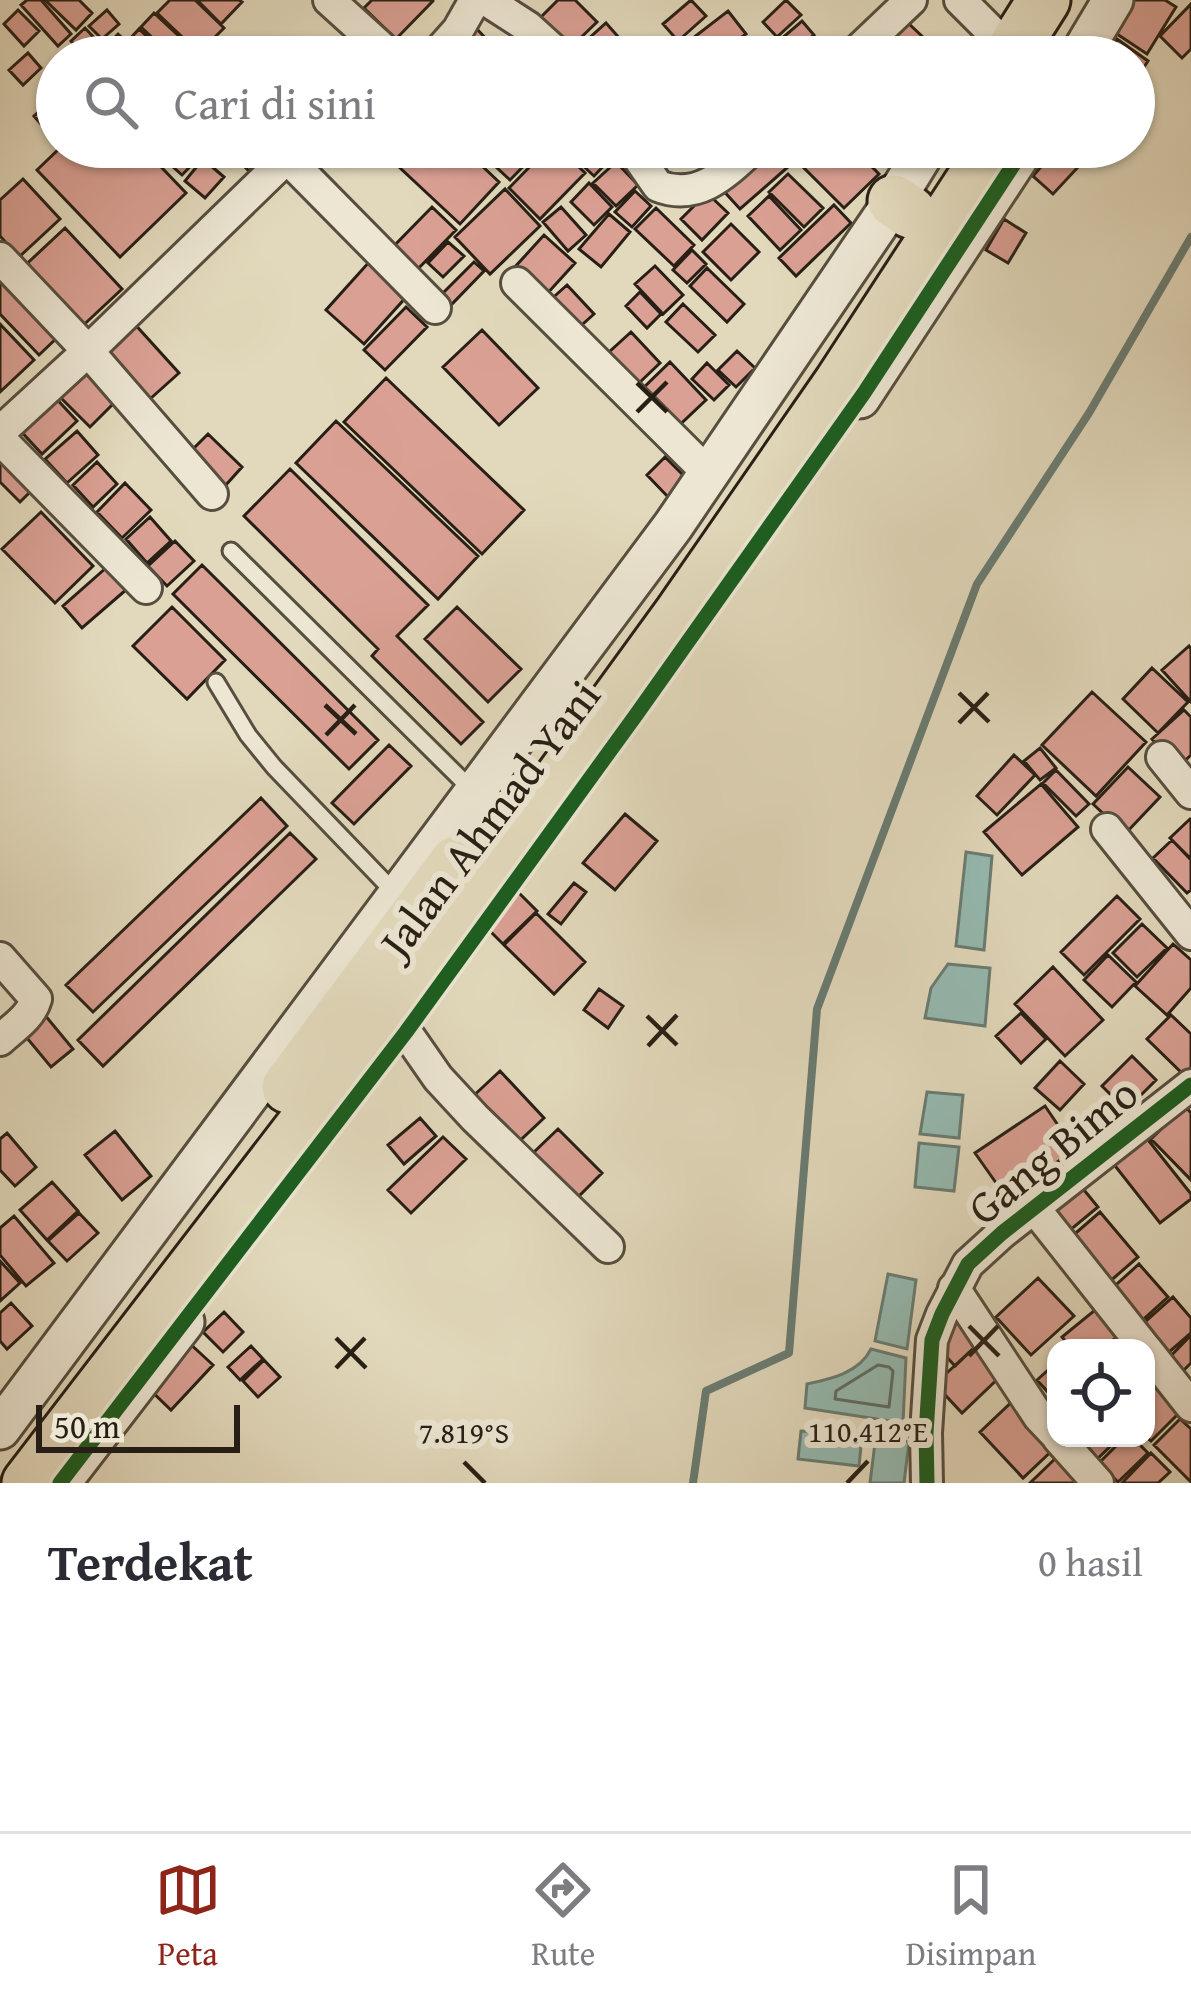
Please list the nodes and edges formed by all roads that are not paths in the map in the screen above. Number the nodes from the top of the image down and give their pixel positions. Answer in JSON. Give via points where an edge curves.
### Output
{"nodes":[{"id":1,"x":329,"y":0,"type":"edge"},
{"id":2,"x":475,"y":0,"type":"edge"},
{"id":3,"x":486,"y":0,"type":"edge"},
{"id":4,"x":959,"y":0,"type":"edge"},
{"id":5,"x":1014,"y":0,"type":"edge"},
{"id":6,"x":1043,"y":0,"type":"edge"},
{"id":7,"x":1084,"y":0,"type":"edge"},
{"id":8,"x":1113,"y":0,"type":"edge"},
{"id":9,"x":909,"y":1,"type":"edge"},
{"id":10,"x":367,"y":36,"type":"edge"},
{"id":11,"x":453,"y":36,"type":"edge"},
{"id":12,"x":538,"y":36,"type":"edge"},
{"id":13,"x":873,"y":36,"type":"edge"},
{"id":14,"x":985,"y":36,"type":"edge"},
{"id":15,"x":999,"y":36,"type":"edge"},
{"id":16,"x":1007,"y":36,"type":"edge"},
{"id":17,"x":1062,"y":36,"type":"edge"},
{"id":18,"x":1092,"y":36,"type":"edge"},
{"id":19,"x":276,"y":168,"type":"edge"},
{"id":20,"x":307,"y":168,"type":"edge"},
{"id":21,"x":646,"y":168,"type":"edge"},
{"id":22,"x":732,"y":168,"type":"edge"},
{"id":23,"x":918,"y":168,"type":"edge"},
{"id":24,"x":934,"y":168,"type":"edge"},
{"id":25,"x":980,"y":168,"type":"edge"},
{"id":26,"x":1011,"y":168,"type":"edge"},
{"id":27,"x":902,"y":207,"type":"junction"},
{"id":28,"x":0,"y":258,"type":"edge"},
{"id":29,"x":517,"y":283,"type":"dead end"},
{"id":30,"x":435,"y":308,"type":"dead end"},
{"id":31,"x":88,"y":351,"type":"junction"},
{"id":32,"x":0,"y":435,"type":"edge"},
{"id":33,"x":708,"y":473,"type":"junction"},
{"id":34,"x":212,"y":494,"type":"dead end"},
{"id":35,"x":231,"y":550,"type":"dead end"},
{"id":36,"x":146,"y":588,"type":"dead end"},
{"id":37,"x":216,"y":682,"type":"dead end"},
{"id":38,"x":1162,"y":757,"type":"dead end"},
{"id":39,"x":475,"y":793,"type":"junction"},
{"id":40,"x":1191,"y":793,"type":"edge"},
{"id":41,"x":1107,"y":829,"type":"dead end"},
{"id":42,"x":398,"y":896,"type":"junction"},
{"id":43,"x":1191,"y":934,"type":"edge"},
{"id":44,"x":0,"y":958,"type":"edge"},
{"id":45,"x":406,"y":1032,"type":"junction"},
{"id":46,"x":0,"y":1040,"type":"edge"},
{"id":47,"x":1191,"y":1085,"type":"edge"},
{"id":48,"x":1035,"y":1209,"type":"junction"},
{"id":49,"x":608,"y":1247,"type":"dead end"},
{"id":50,"x":954,"y":1288,"type":"junction"},
{"id":51,"x":1139,"y":1339,"type":"edge"},
{"id":52,"x":1155,"y":1360,"type":"edge"},
{"id":53,"x":1191,"y":1406,"type":"edge"},
{"id":54,"x":1047,"y":1425,"type":"edge"},
{"id":55,"x":0,"y":1429,"type":"edge"},
{"id":56,"x":1066,"y":1447,"type":"edge"},
{"id":57,"x":0,"y":1472,"type":"edge"},
{"id":58,"x":28,"y":1483,"type":"edge"},
{"id":59,"x":60,"y":1483,"type":"edge"},
{"id":60,"x":927,"y":1483,"type":"edge"},
{"id":61,"x":1098,"y":1483,"type":"edge"}],
"edges":[{"from":1,"to":10,"type":"street"},
{"from":2,"to":11,"type":"street"},
{"from":3,"to":12,"type":"street"},
{"from":4,"to":14,"type":"street"},
{"from":5,"to":15,"type":"street"},
{"from":6,"to":16,"type":"highway"},
{"from":7,"to":17,"type":"highway"},
{"from":8,"to":18,"type":"street"},
{"from":9,"to":13,"type":"street"},
{"from":19,"to":31,"type":"street"},
{"from":20,"to":30,"type":"street"},
{"from":21,"to":22,"type":"street","via":[[658,186],[679,191],[702,188]]},
{"from":23,"to":27,"type":"street"},
{"from":24,"to":27,"type":"highway","name":"Jalan Ahmad Yani"},
{"from":25,"to":58,"type":"highway","name":"Jalan Ahmad Yani","via":[[680,614],[403,995]]},
{"from":26,"to":45,"type":"street","via":[[864,393]]},
{"from":27,"to":33,"type":"street"},
{"from":27,"to":57,"type":"highway","name":"Jalan Ahmad Yani","via":[[769,438]]},
{"from":28,"to":31,"type":"street"},
{"from":29,"to":33,"type":"street"},
{"from":31,"to":32,"type":"street"},
{"from":31,"to":34,"type":"street"},
{"from":32,"to":36,"type":"street"},
{"from":33,"to":39,"type":"street"},
{"from":35,"to":39,"type":"lane"},
{"from":37,"to":42,"type":"lane","via":[[274,767]]},
{"from":38,"to":40,"type":"street"},
{"from":39,"to":42,"type":"street"},
{"from":41,"to":43,"type":"street"},
{"from":42,"to":55,"type":"street"},
{"from":44,"to":46,"type":"street","via":[[36,1000]]},
{"from":45,"to":49,"type":"street","via":[[475,1118]]},
{"from":45,"to":59,"type":"street"},
{"from":47,"to":48,"type":"street","name":"Gang Bimo"},
{"from":48,"to":50,"type":"street","name":"Gang Bimo","via":[[968,1264]]},
{"from":48,"to":51,"type":"street"},
{"from":50,"to":54,"type":"street"},
{"from":50,"to":60,"type":"street","name":"Gang Bimo","via":[[932,1340]]},
{"from":52,"to":53,"type":"street"},
{"from":56,"to":61,"type":"street"}]}
